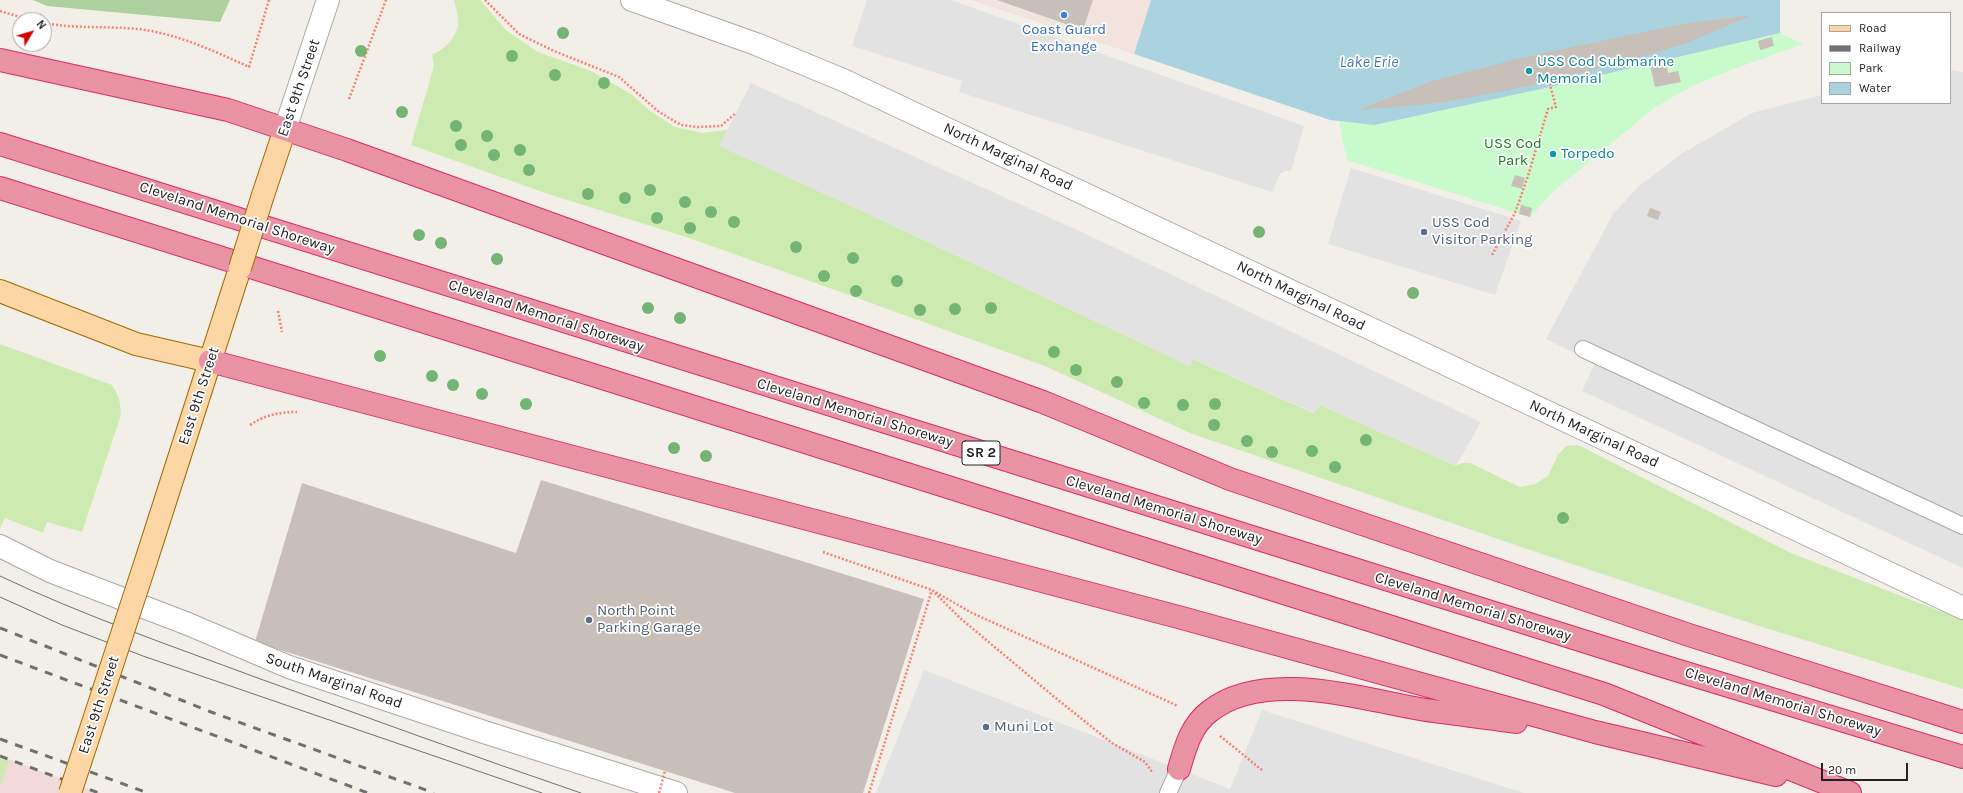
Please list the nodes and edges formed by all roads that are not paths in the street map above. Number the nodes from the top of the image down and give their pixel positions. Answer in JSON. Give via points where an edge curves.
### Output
{"nodes":[{"id":1,"x":328,"y":0,"type":"edge"},
{"id":2,"x":632,"y":0,"type":"edge"},
{"id":3,"x":0,"y":60,"type":"edge"},
{"id":4,"x":285,"y":129,"type":"junction"},
{"id":5,"x":0,"y":144,"type":"edge"},
{"id":6,"x":0,"y":188,"type":"edge"},
{"id":7,"x":0,"y":291,"type":"edge"},
{"id":8,"x":1583,"y":349,"type":"dead end"},
{"id":9,"x":210,"y":361,"type":"junction"},
{"id":10,"x":1963,"y":526,"type":"edge"},
{"id":11,"x":0,"y":546,"type":"edge"},
{"id":12,"x":1963,"y":608,"type":"edge"},
{"id":13,"x":1963,"y":722,"type":"edge"},
{"id":14,"x":1595,"y":732,"type":"junction"},
{"id":15,"x":1963,"y":756,"type":"edge"},
{"id":16,"x":1179,"y":769,"type":"joint"},
{"id":17,"x":1848,"y":792,"type":"edge"},
{"id":18,"x":70,"y":793,"type":"edge"},
{"id":19,"x":676,"y":793,"type":"edge"},
{"id":20,"x":1168,"y":793,"type":"edge"}],
"edges":[{"from":1,"to":4,"type":"street","name":"East 9th Street"},
{"from":2,"to":12,"type":"street","name":"North Marginal Road","via":[[756,44],[843,80]]},
{"from":3,"to":4,"type":"highway","via":[[228,110]]},
{"from":4,"to":9,"type":"main road","name":"East 9th Street","bridge":true},
{"from":4,"to":13,"type":"highway","via":[[1043,402],[1230,479],[1674,630]]},
{"from":5,"to":15,"type":"highway","name":"Cleveland Memorial Shoreway","number":"SR 2","via":[[1666,667]]},
{"from":6,"to":17,"type":"highway","via":[[1604,694]]},
{"from":7,"to":9,"type":"main road","via":[[136,344]]},
{"from":8,"to":10,"type":"lane"},
{"from":9,"to":14,"type":"highway","via":[[1182,618]]},
{"from":9,"to":18,"type":"main road","name":"East 9th Street","bridge":true},
{"from":11,"to":19,"type":"street","name":"South Marginal Road","via":[[50,571],[188,624],[289,667]]},
{"from":14,"to":16,"type":"highway","via":[[1422,709],[1320,692],[1257,691],[1220,705],[1200,721],[1188,739]]},
{"from":14,"to":17,"type":"highway"},
{"from":16,"to":20,"type":"lane"}]}
